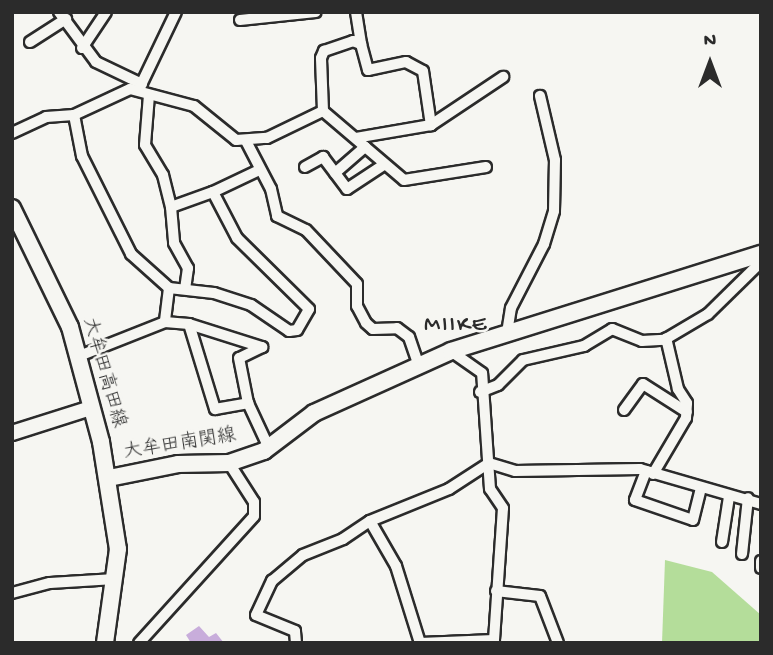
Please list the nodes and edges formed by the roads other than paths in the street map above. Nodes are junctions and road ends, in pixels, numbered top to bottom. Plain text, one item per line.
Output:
1 (106, 12) edge
2 (176, 12) edge
3 (316, 12) edge
4 (356, 12) edge
5 (62, 16) edge
6 (240, 20) dead end
7 (30, 42) dead end
8 (361, 44) junction
9 (82, 48) junction
10 (503, 77) dead end
11 (140, 87) junction
12 (149, 95) junction
13 (540, 96) dead end
14 (323, 111) junction
15 (74, 115) junction
16 (431, 125) junction
17 (12, 133) edge
18 (355, 138) junction
19 (246, 141) junction
20 (365, 147) junction
21 (386, 164) junction
22 (305, 167) dead end
23 (486, 167) dead end
24 (257, 171) junction
25 (335, 173) junction
26 (213, 192) junction
27 (171, 207) junction
28 (12, 208) edge
29 (761, 254) edge
30 (761, 262) edge
31 (169, 288) junction
32 (185, 289) junction
33 (165, 322) junction
34 (188, 324) junction
35 (507, 333) junction
36 (666, 338) junction
37 (451, 351) junction
38 (79, 356) junction
39 (419, 366) junction
40 (480, 392) junction
41 (248, 403) junction
42 (91, 408) junction
43 (625, 410) dead end
44 (687, 412) junction
45 (12, 433) edge
46 (269, 448) junction
47 (229, 463) junction
48 (489, 463) junction
49 (650, 472) junction
50 (109, 478) junction
51 (700, 491) junction
52 (729, 497) junction
53 (748, 498) junction
54 (761, 504) edge
55 (370, 521) junction
56 (722, 542) dead end
57 (742, 554) dead end
58 (761, 561) edge
59 (761, 568) edge
60 (115, 579) junction
61 (496, 592) junction
62 (12, 593) edge
63 (442, 642) edge
64 (105, 643) edge
65 (139, 643) edge
66 (296, 643) edge
67 (419, 643) edge
68 (558, 643) edge

1 - 9 street
2 - 11 street
3 - 6 street
4 - 8 street
5 - 7 street
5 - 9 street
8 - 14 street
8 - 16 street
9 - 11 street
10 - 16 street
11 - 12 street
11 - 15 street
12 - 19 street
12 - 27 street
13 - 35 street
14 - 18 street
14 - 19 street
15 - 17 street
15 - 31 street
16 - 18 street
18 - 20 street
19 - 24 street
20 - 21 street
20 - 25 street
21 - 23 street
21 - 25 street
22 - 25 street
24 - 26 street
24 - 39 street
26 - 27 street
26 - 32 street
27 - 32 street
28 - 38 main road, 大牟田高田線
29 - 35 main road, 大牟田南関線
30 - 36 street
31 - 32 street
31 - 33 street
33 - 34 street
33 - 38 street
34 - 41 street
34 - 41 street
35 - 37 main road, 大牟田南関線
36 - 40 street
36 - 44 street
37 - 39 main road, 大牟田南関線
37 - 40 street
38 - 42 main road, 大牟田高田線
39 - 46 main road, 大牟田南関線
40 - 48 street
41 - 46 street
42 - 45 main road
42 - 50 main road, 大牟田高田線
43 - 44 street
44 - 49 street
46 - 47 main road, 大牟田南関線
47 - 50 main road, 大牟田南関線
47 - 65 street
48 - 49 street
48 - 55 street
48 - 61 street
49 - 51 street
49 - 51 street
50 - 60 main road, 大牟田南関線
51 - 52 street
52 - 53 street
52 - 56 street
53 - 54 street
53 - 57 street
55 - 66 street
55 - 67 street
58 - 59 street
60 - 62 street
60 - 64 main road, 大牟田南関線
61 - 63 street
61 - 68 street
63 - 67 street

